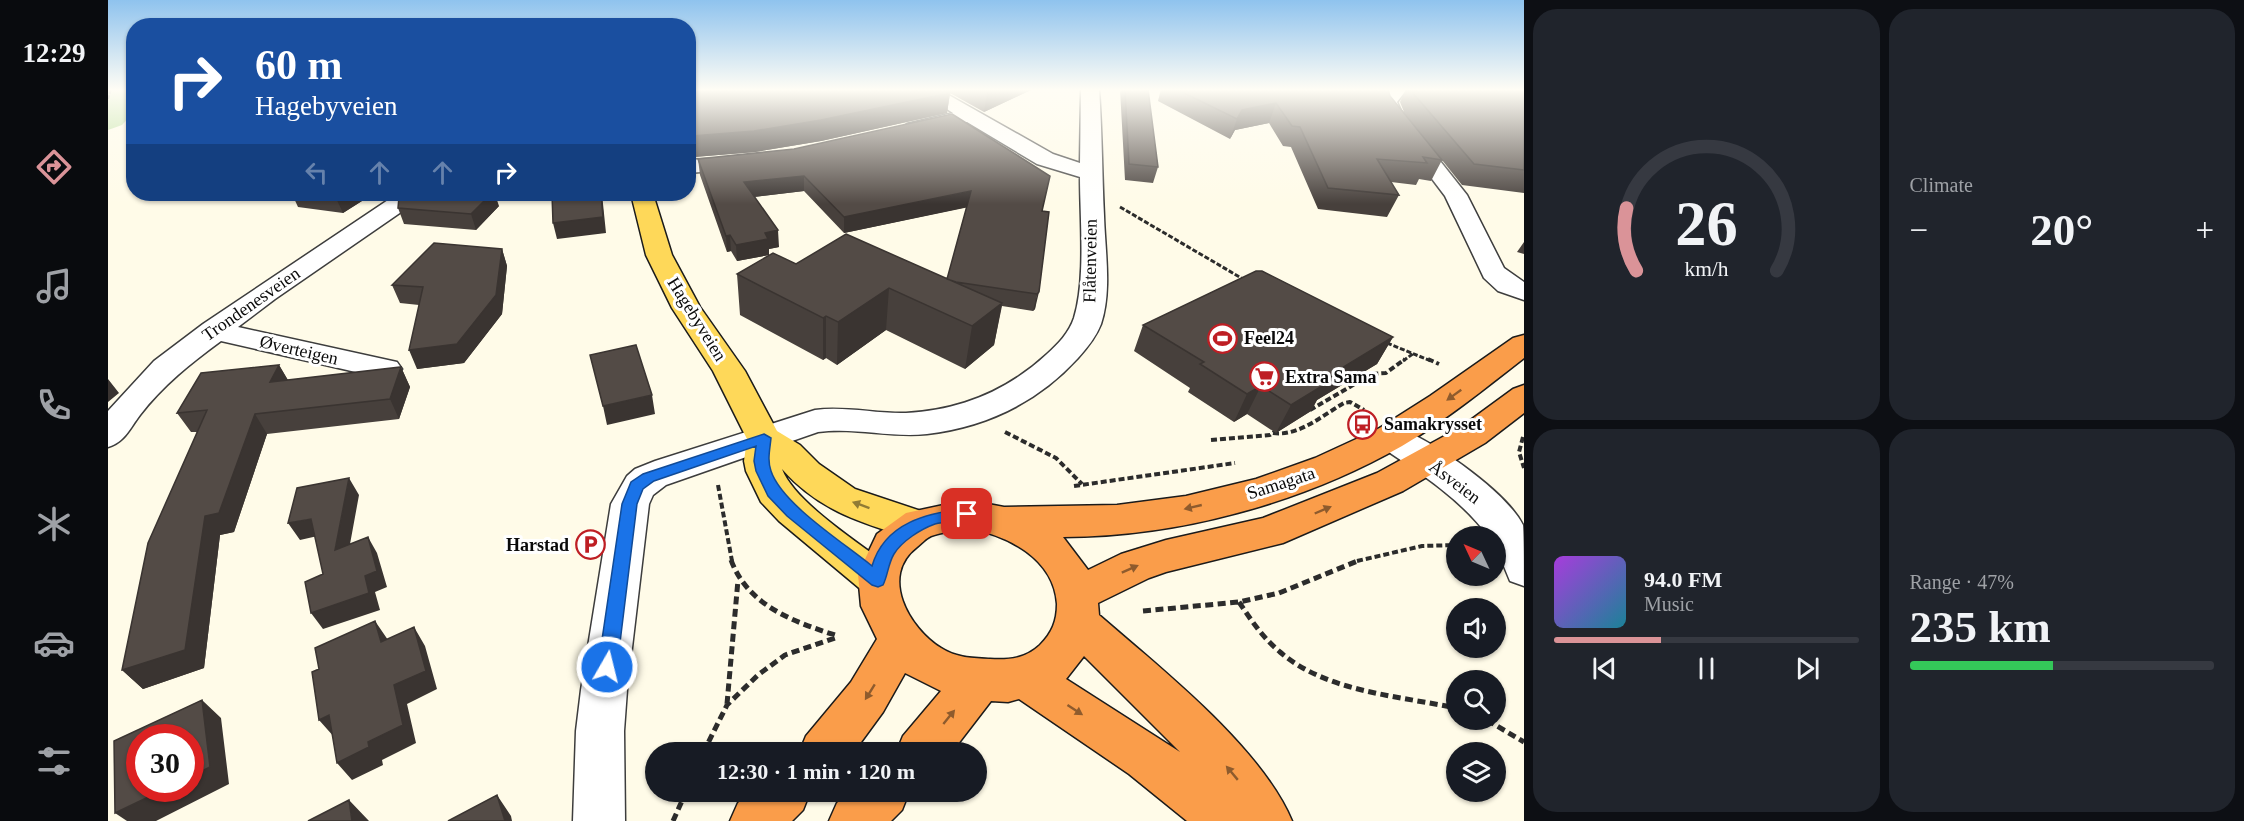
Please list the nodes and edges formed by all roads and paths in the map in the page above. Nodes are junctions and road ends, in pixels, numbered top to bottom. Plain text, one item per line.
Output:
1 (918, 127) edge
2 (988, 127) edge
3 (1090, 127) edge
4 (1403, 127) edge
5 (893, 133) edge
6 (763, 161) edge
7 (696, 165) edge
8 (1090, 181) junction
9 (402, 201) edge
10 (643, 201) edge
11 (1246, 281) edge
12 (1524, 292) edge
13 (213, 330) junction
14 (1381, 341) edge
15 (1524, 344) edge
16 (1414, 352) junction
17 (1439, 364) dead end
18 (386, 369) edge
19 (1524, 396) edge
20 (1310, 410) edge
21 (1365, 411) dead end
22 (974, 413) junction
23 (108, 435) edge
24 (1390, 437) junction
25 (1524, 437) edge
26 (764, 438) junction
27 (1211, 440) dead end
28 (708, 456) junction
29 (1429, 462) junction
30 (1216, 467) dead end
31 (1524, 468) edge
32 (1082, 484) junction
33 (1070, 486) dead end
34 (1003, 521) junction
35 (916, 525) junction
36 (1446, 545) edge
37 (1524, 569) edge
38 (738, 579) junction
39 (878, 580) junction
40 (1239, 602) junction
41 (1078, 608) junction
42 (1143, 611) dead end
43 (900, 641) junction
44 (1026, 678) junction
45 (978, 682) junction
46 (727, 705) junction
47 (1446, 706) edge
48 (1504, 730) edge
49 (708, 742) edge
50 (832, 742) edge
51 (929, 742) edge
52 (1524, 742) edge
53 (682, 802) edge
54 (775, 802) edge
55 (874, 802) edge
56 (599, 821) edge
57 (673, 821) edge
58 (756, 821) edge
59 (855, 821) edge
60 (1229, 821) edge
61 (1266, 821) edge

1 - 5 street
2 - 8 street
3 - 8 street, Flåtenveien
4 - 12 street
6 - 7 street
8 - 11 path
8 - 22 street, Flåtenveien
9 - 13 street, Trondenesveien
10 - 26 main road, Hagebyveien
13 - 18 street, Øverteigen
13 - 23 street, Trondenesveien
14 - 16 path
15 -> 24 highway, Samagata
16 - 17 path
16 - 20 path
19 - 29 highway
21 - 27 path
22 - 26 street, Flåtenveien
22 - 32 path
24 - 29 street, Åsveien
24 -> 34 highway, Samagata
25 - 31 path
26 - 28 street, Flåtenveien
35 -> 26 main road, Hagebyveien
26 - 39 main road, Hagebyveien
28 - 38 path
28 - 56 street, Flåtenveien
29 - 37 street, Åsveien
41 -> 29 highway
30 - 32 path
32 - 33 path
34 - 35 highway
34 - 41 highway
35 - 39 highway
36 - 40 path
38 - 46 path
38 - 46 path
39 - 43 highway
40 - 42 path
40 - 47 path
41 - 44 highway
61 -> 41 highway
43 - 45 highway
43 -> 50 highway
44 - 45 highway
44 -> 60 highway
51 -> 45 highway
46 - 49 path
48 - 52 path
53 - 57 path
54 - 58 highway
55 - 59 highway

